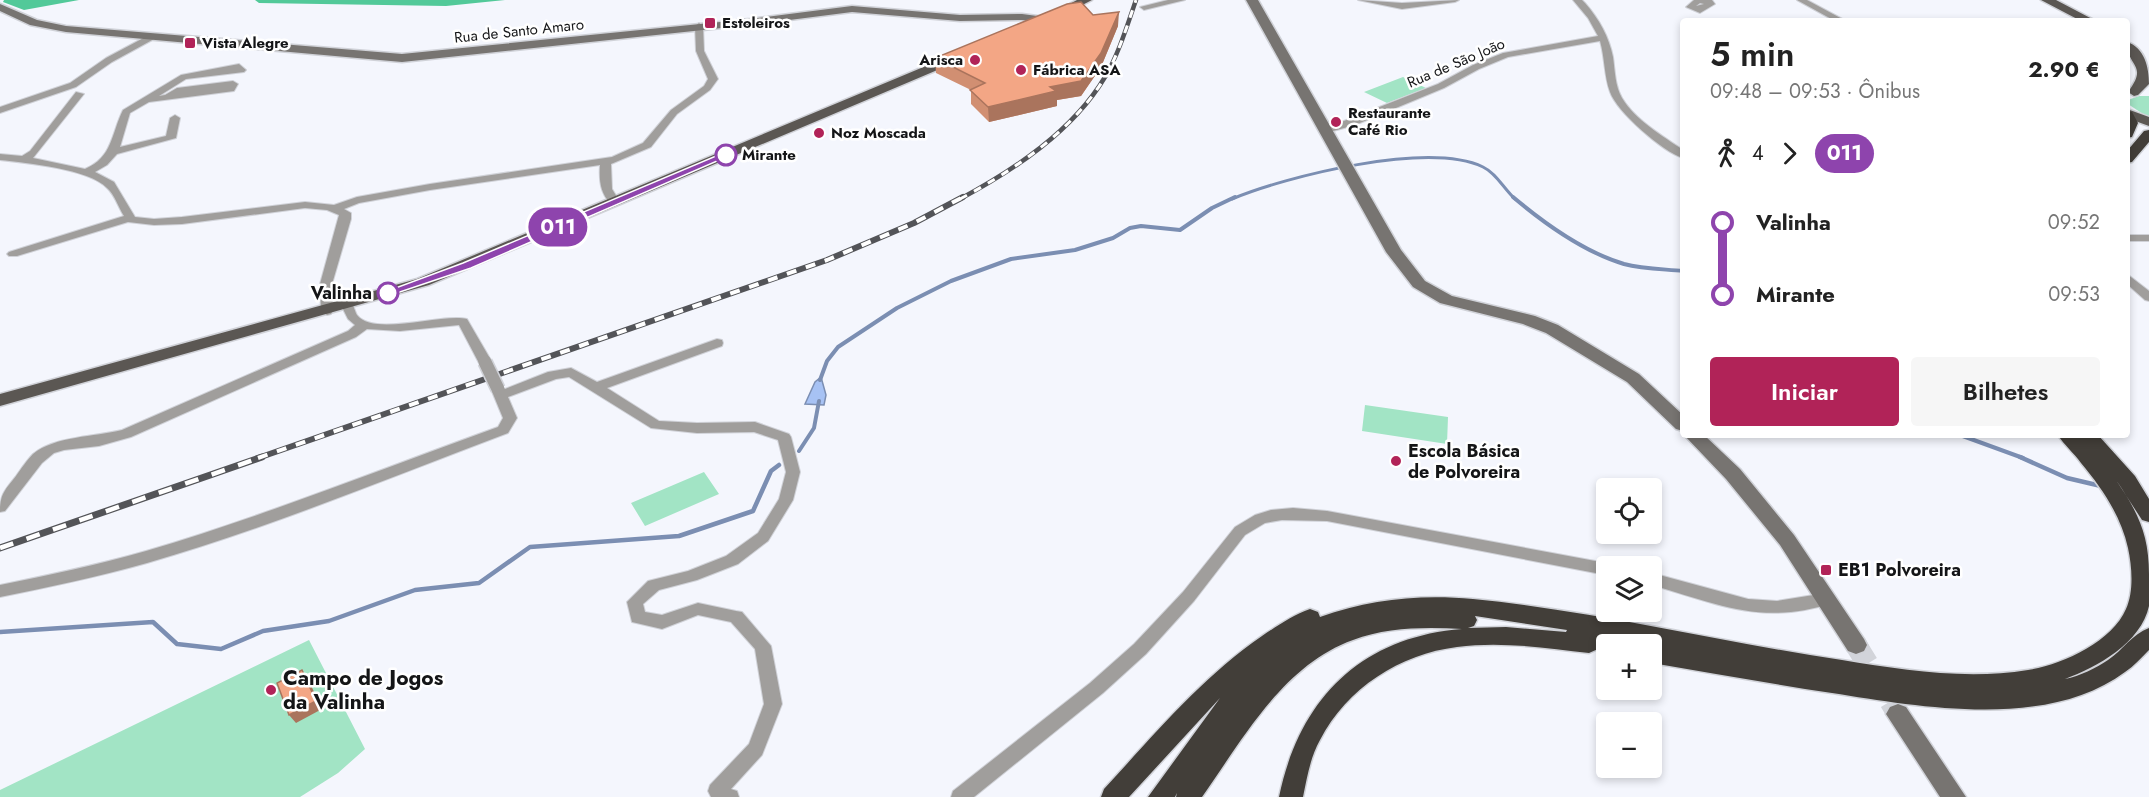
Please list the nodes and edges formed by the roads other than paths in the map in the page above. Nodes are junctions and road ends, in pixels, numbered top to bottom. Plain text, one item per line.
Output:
1 (1086, 0) edge
2 (1181, 0) edge
3 (1252, 0) edge
4 (1362, 0) edge
5 (1455, 0) edge
6 (1577, 0) edge
7 (1801, 0) edge
8 (2047, 0) edge
9 (2060, 0) edge
10 (0, 7) edge
11 (1144, 7) dead end
12 (1836, 18) edge
13 (2084, 18) edge
14 (2097, 18) edge
15 (1045, 20) junction
16 (699, 26) junction
17 (1012, 34) edge
18 (151, 37) junction
19 (1602, 38) junction
20 (2130, 38) edge
21 (2130, 49) edge
22 (968, 52) edge
23 (2149, 53) edge
24 (184, 77) dead end
25 (2130, 92) edge
26 (2149, 93) edge
27 (79, 94) dead end
28 (169, 98) junction
29 (149, 101) junction
30 (0, 110) edge
31 (2130, 115) edge
32 (175, 118) dead end
33 (2149, 122) edge
34 (1326, 130) junction
35 (2149, 134) edge
36 (112, 152) junction
37 (1680, 153) edge
38 (2130, 156) edge
39 (0, 157) edge
40 (25, 159) junction
41 (606, 161) junction
42 (84, 173) junction
43 (615, 202) junction
44 (338, 207) junction
45 (130, 218) junction
46 (2130, 238) edge
47 (2149, 238) edge
48 (13, 254) dead end
49 (2130, 281) edge
50 (2149, 297) edge
51 (347, 305) junction
52 (327, 311) junction
53 (364, 325) junction
54 (717, 343) dead end
55 (597, 387) junction
56 (500, 392) junction
57 (0, 400) edge
58 (1680, 422) edge
59 (1696, 438) edge
60 (2070, 438) edge
61 (2090, 438) edge
62 (0, 507) edge
63 (2149, 515) edge
64 (1596, 567) edge
65 (1662, 582) edge
66 (0, 591) edge
67 (1826, 599) junction
68 (1532, 615) junction
69 (2149, 637) edge
70 (1596, 639) edge
71 (1856, 645) tunnel mouth
72 (1596, 646) edge
73 (1662, 655) edge
74 (1898, 714) tunnel mouth
75 (730, 797) edge
76 (960, 797) edge
77 (1113, 797) edge
78 (1160, 797) edge
79 (1188, 797) edge
80 (1291, 797) edge
81 (1954, 797) edge

1 - 15 main road
2 - 11 street
3 - 34 street
4 - 5 street
6 - 19 street
7 - 12 street
8 - 13 main road
9 - 14 main road
10 - 18 street, Rua de Santo Amaro
15 - 16 street, Rua de Santo Amaro
15 - 17 main road
16 - 18 street, Rua de Santo Amaro
16 - 41 street
18 - 30 street
19 - 34 street, Rua de São João
19 - 37 street
20 - 23 main road
21 - 25 main road
22 - 43 main road
24 - 29 street
25 - 26 main road
27 - 40 street
28 - 28 street
28 - 29 street
29 - 36 street
31 - 33 main road
32 - 36 street
34 - 58 street
35 - 38 highway
36 - 42 street
39 - 40 street
40 - 42 street
41 - 43 street
41 - 44 street
42 - 45 street
43 - 51 main road
44 - 45 street
44 - 52 street
45 - 48 street
46 - 47 street
49 - 50 street
51 - 52 main road
51 - 53 street
52 - 57 main road
53 - 56 street, bridge
53 - 62 street
54 - 55 street
55 - 56 street
55 - 75 street
56 - 66 street
59 - 67 street
60 - 68 highway
61 - 63 highway
64 - 76 street
65 - 67 street
67 - 71 street
68 - 77 highway
68 - 78 highway
69 - 73 highway
70 - 79 highway
72 - 80 highway
74 - 81 street

